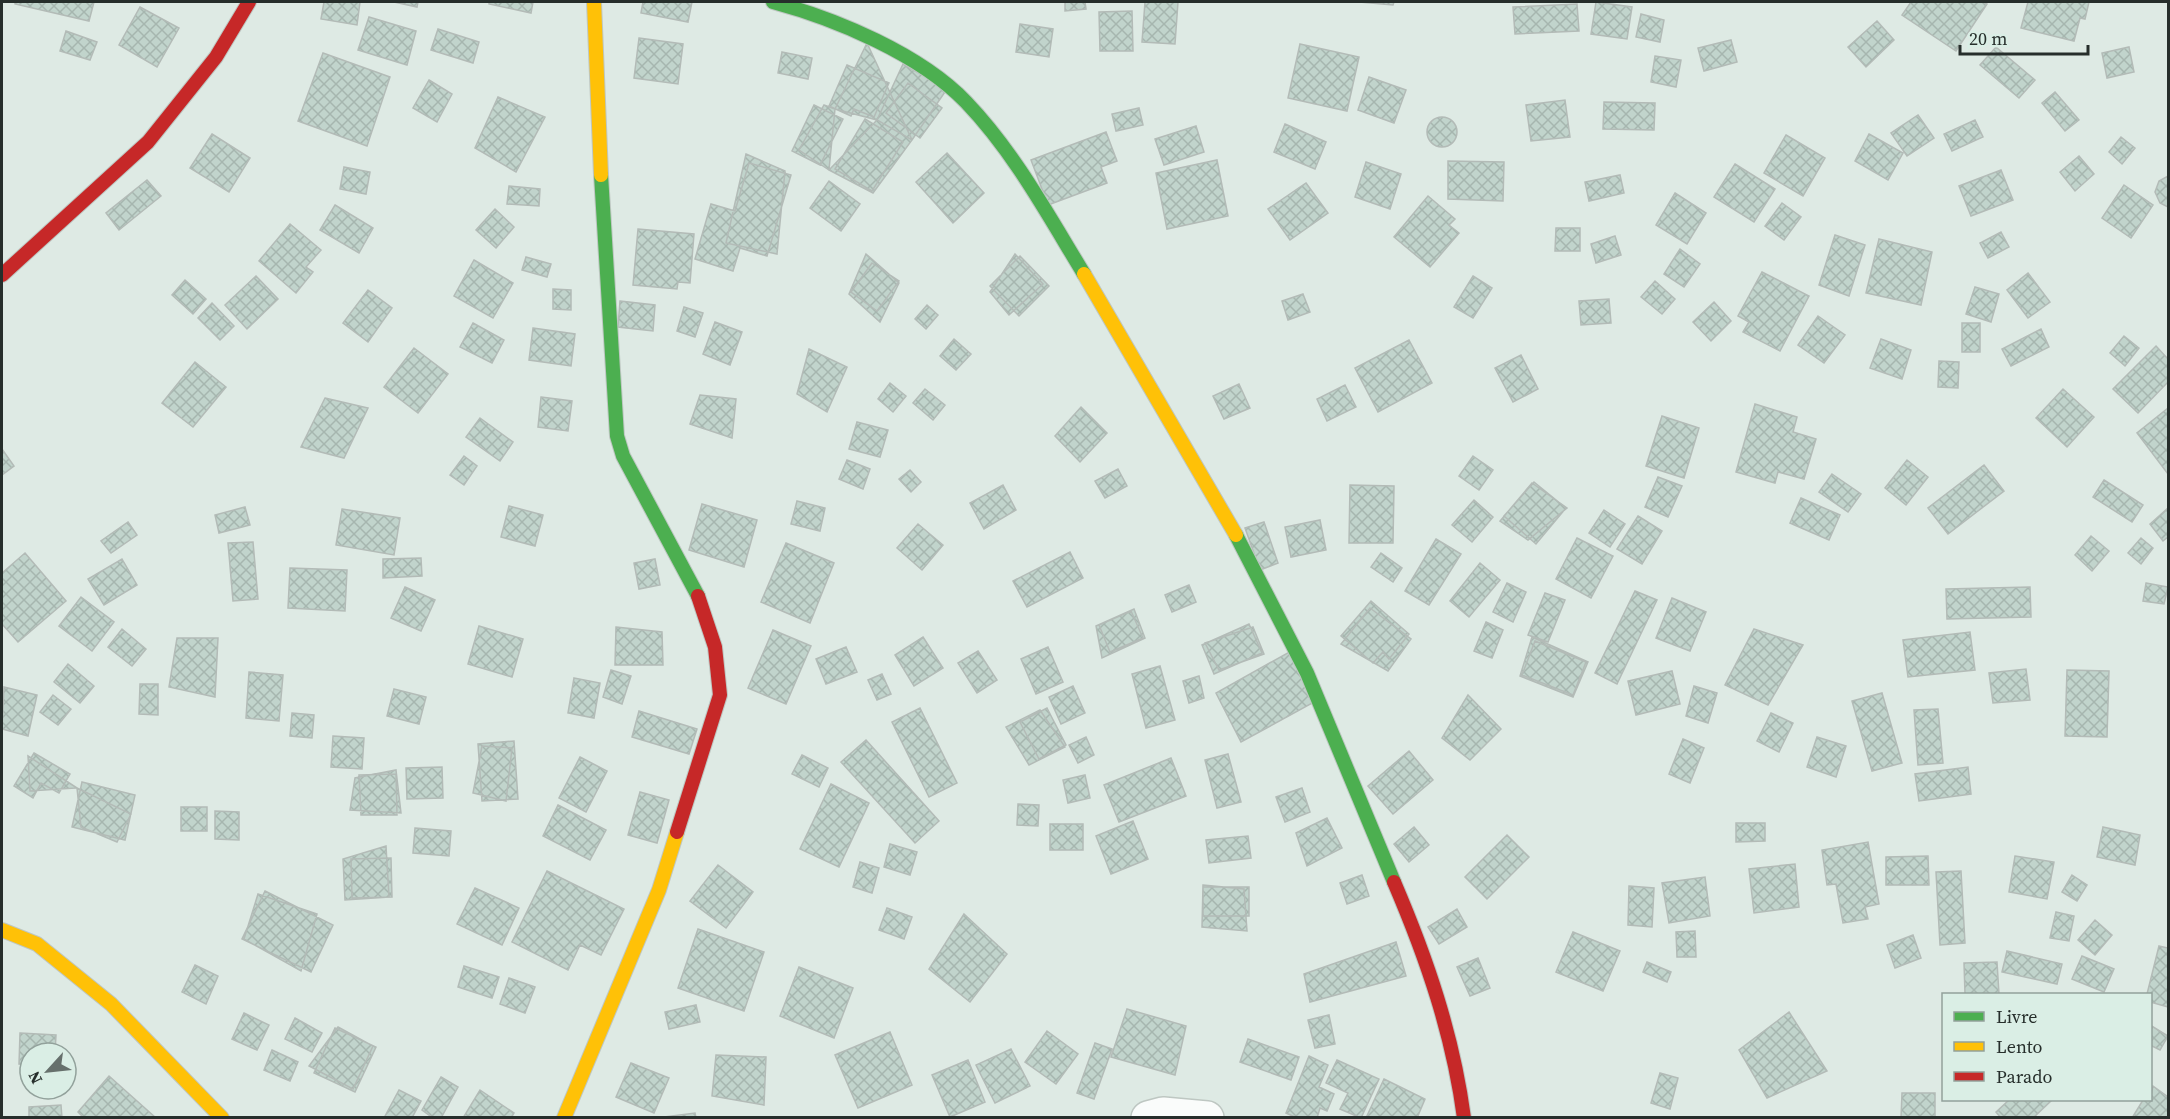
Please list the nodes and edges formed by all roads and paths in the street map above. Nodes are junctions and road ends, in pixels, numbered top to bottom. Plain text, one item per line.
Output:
1 (249, 2) edge
2 (594, 2) edge
3 (773, 2) edge
4 (2, 275) edge
5 (2, 930) edge
6 (222, 1118) edge
7 (564, 1118) edge
8 (1148, 1118) edge
9 (1207, 1118) edge
10 (1464, 1118) edge

1 - 4 street
2 - 7 street
3 - 10 street
5 - 6 street
8 - 9 street

